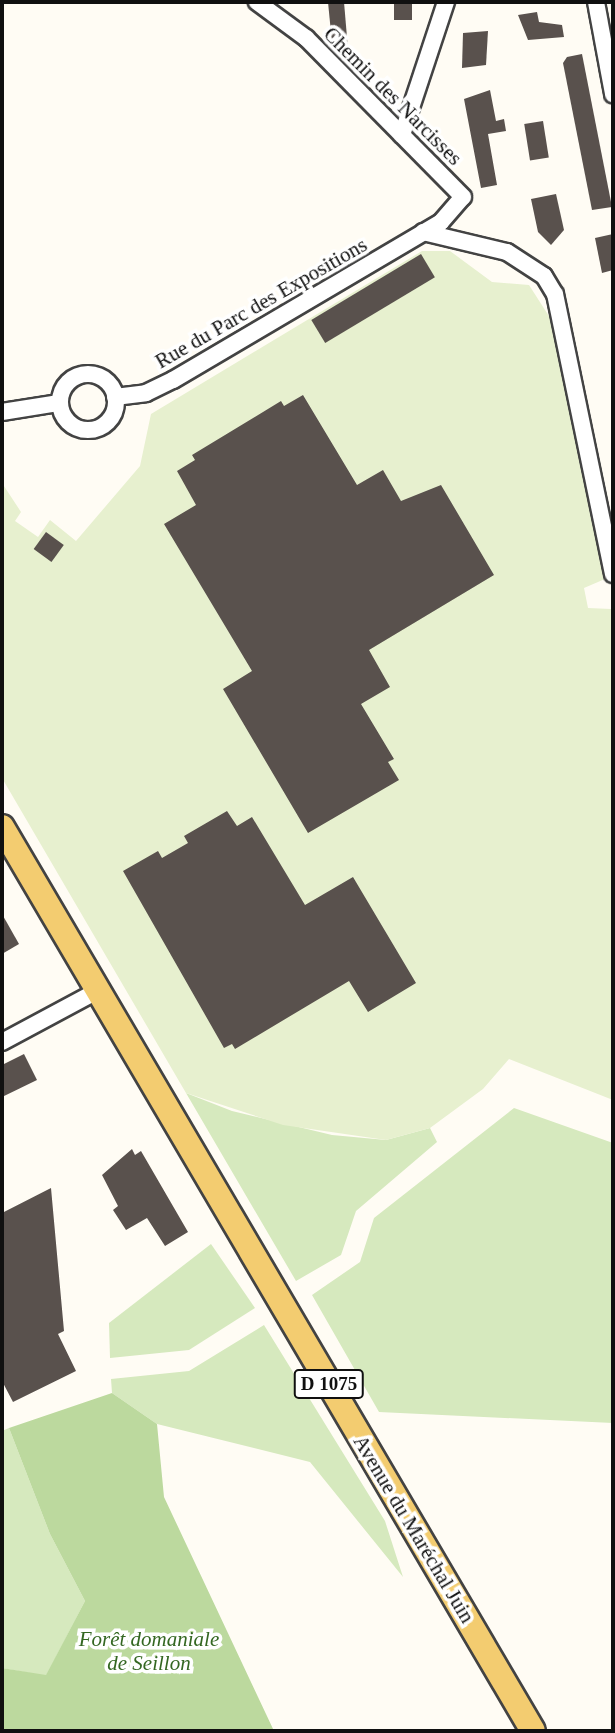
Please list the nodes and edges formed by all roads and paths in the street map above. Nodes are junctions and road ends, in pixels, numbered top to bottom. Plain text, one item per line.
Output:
1 (257, 2) edge
2 (446, 2) edge
3 (596, 2) edge
4 (613, 94) edge
5 (402, 135) junction
6 (463, 197) joint
7 (423, 232) junction
8 (115, 397) junction
9 (59, 403) junction
10 (2, 412) edge
11 (613, 574) edge
12 (2, 827) edge
13 (99, 990) junction
14 (2, 1042) edge
15 (534, 1731) edge

1 - 5 street, Chemin des Narcisses
2 - 5 street
3 - 4 street
5 - 6 street, Chemin des Narcisses
6 - 7 street, Rue du Parc des Expositions
7 - 8 street, Rue du Parc des Expositions
7 - 11 street
8 - 9 street
8 - 9 street
9 - 10 street
12 - 13 main road, D 1075
13 - 14 street
13 - 15 main road, Avenue du Maréchal Juin / D 1075

